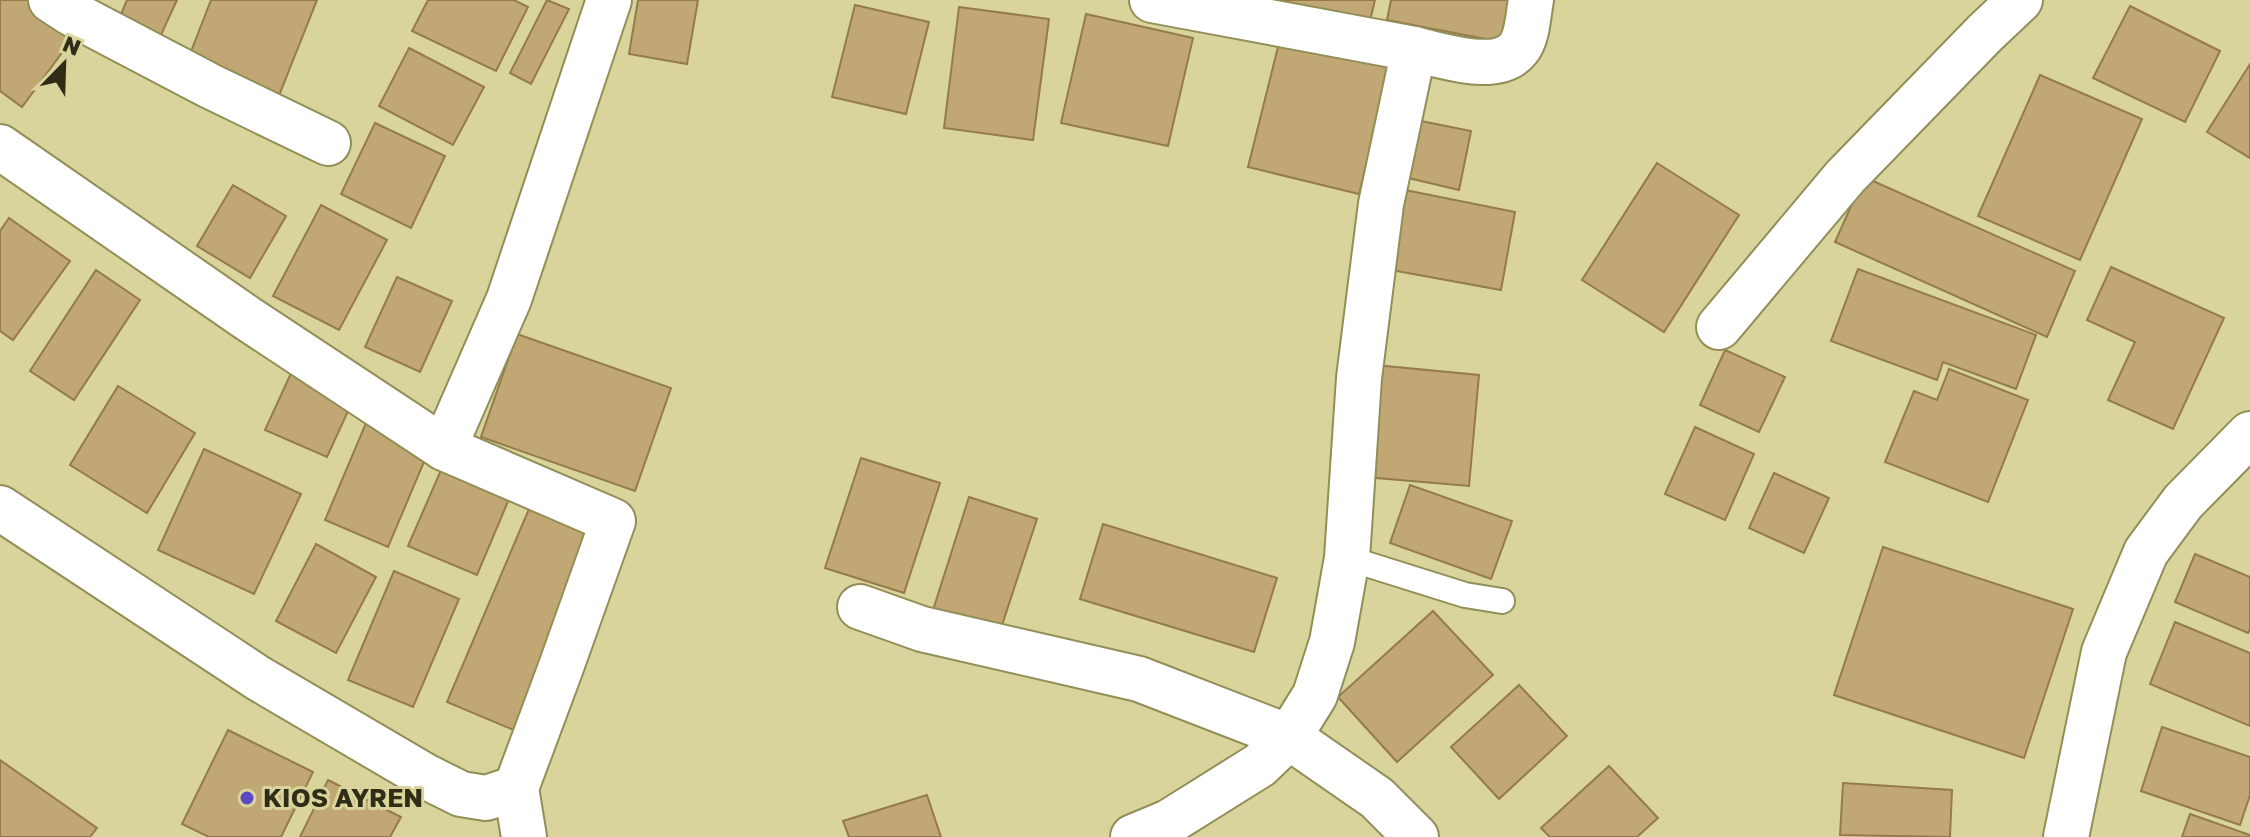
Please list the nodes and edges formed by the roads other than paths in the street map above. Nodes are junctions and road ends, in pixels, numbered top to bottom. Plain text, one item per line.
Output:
1 (51, 0) edge
2 (609, 0) edge
3 (1152, 0) edge
4 (1531, 0) edge
5 (2020, 0) edge
6 (1414, 49) junction
7 (328, 143) dead end
8 (0, 147) edge
9 (1719, 327) dead end
10 (2250, 434) edge
11 (444, 448) junction
12 (0, 508) edge
13 (1347, 558) junction
14 (1502, 601) dead end
15 (860, 607) dead end
16 (1289, 737) junction
17 (516, 788) junction
18 (524, 837) edge
19 (1133, 837) edge
20 (1416, 837) edge
21 (2066, 837) edge

1 - 7 street
2 - 11 street
3 - 6 street
4 - 6 street
5 - 9 street
6 - 13 street
8 - 11 street
10 - 21 street
11 - 17 street
12 - 17 street
13 - 14 lane
13 - 16 street
15 - 16 street
16 - 19 street
16 - 20 street
17 - 18 street

